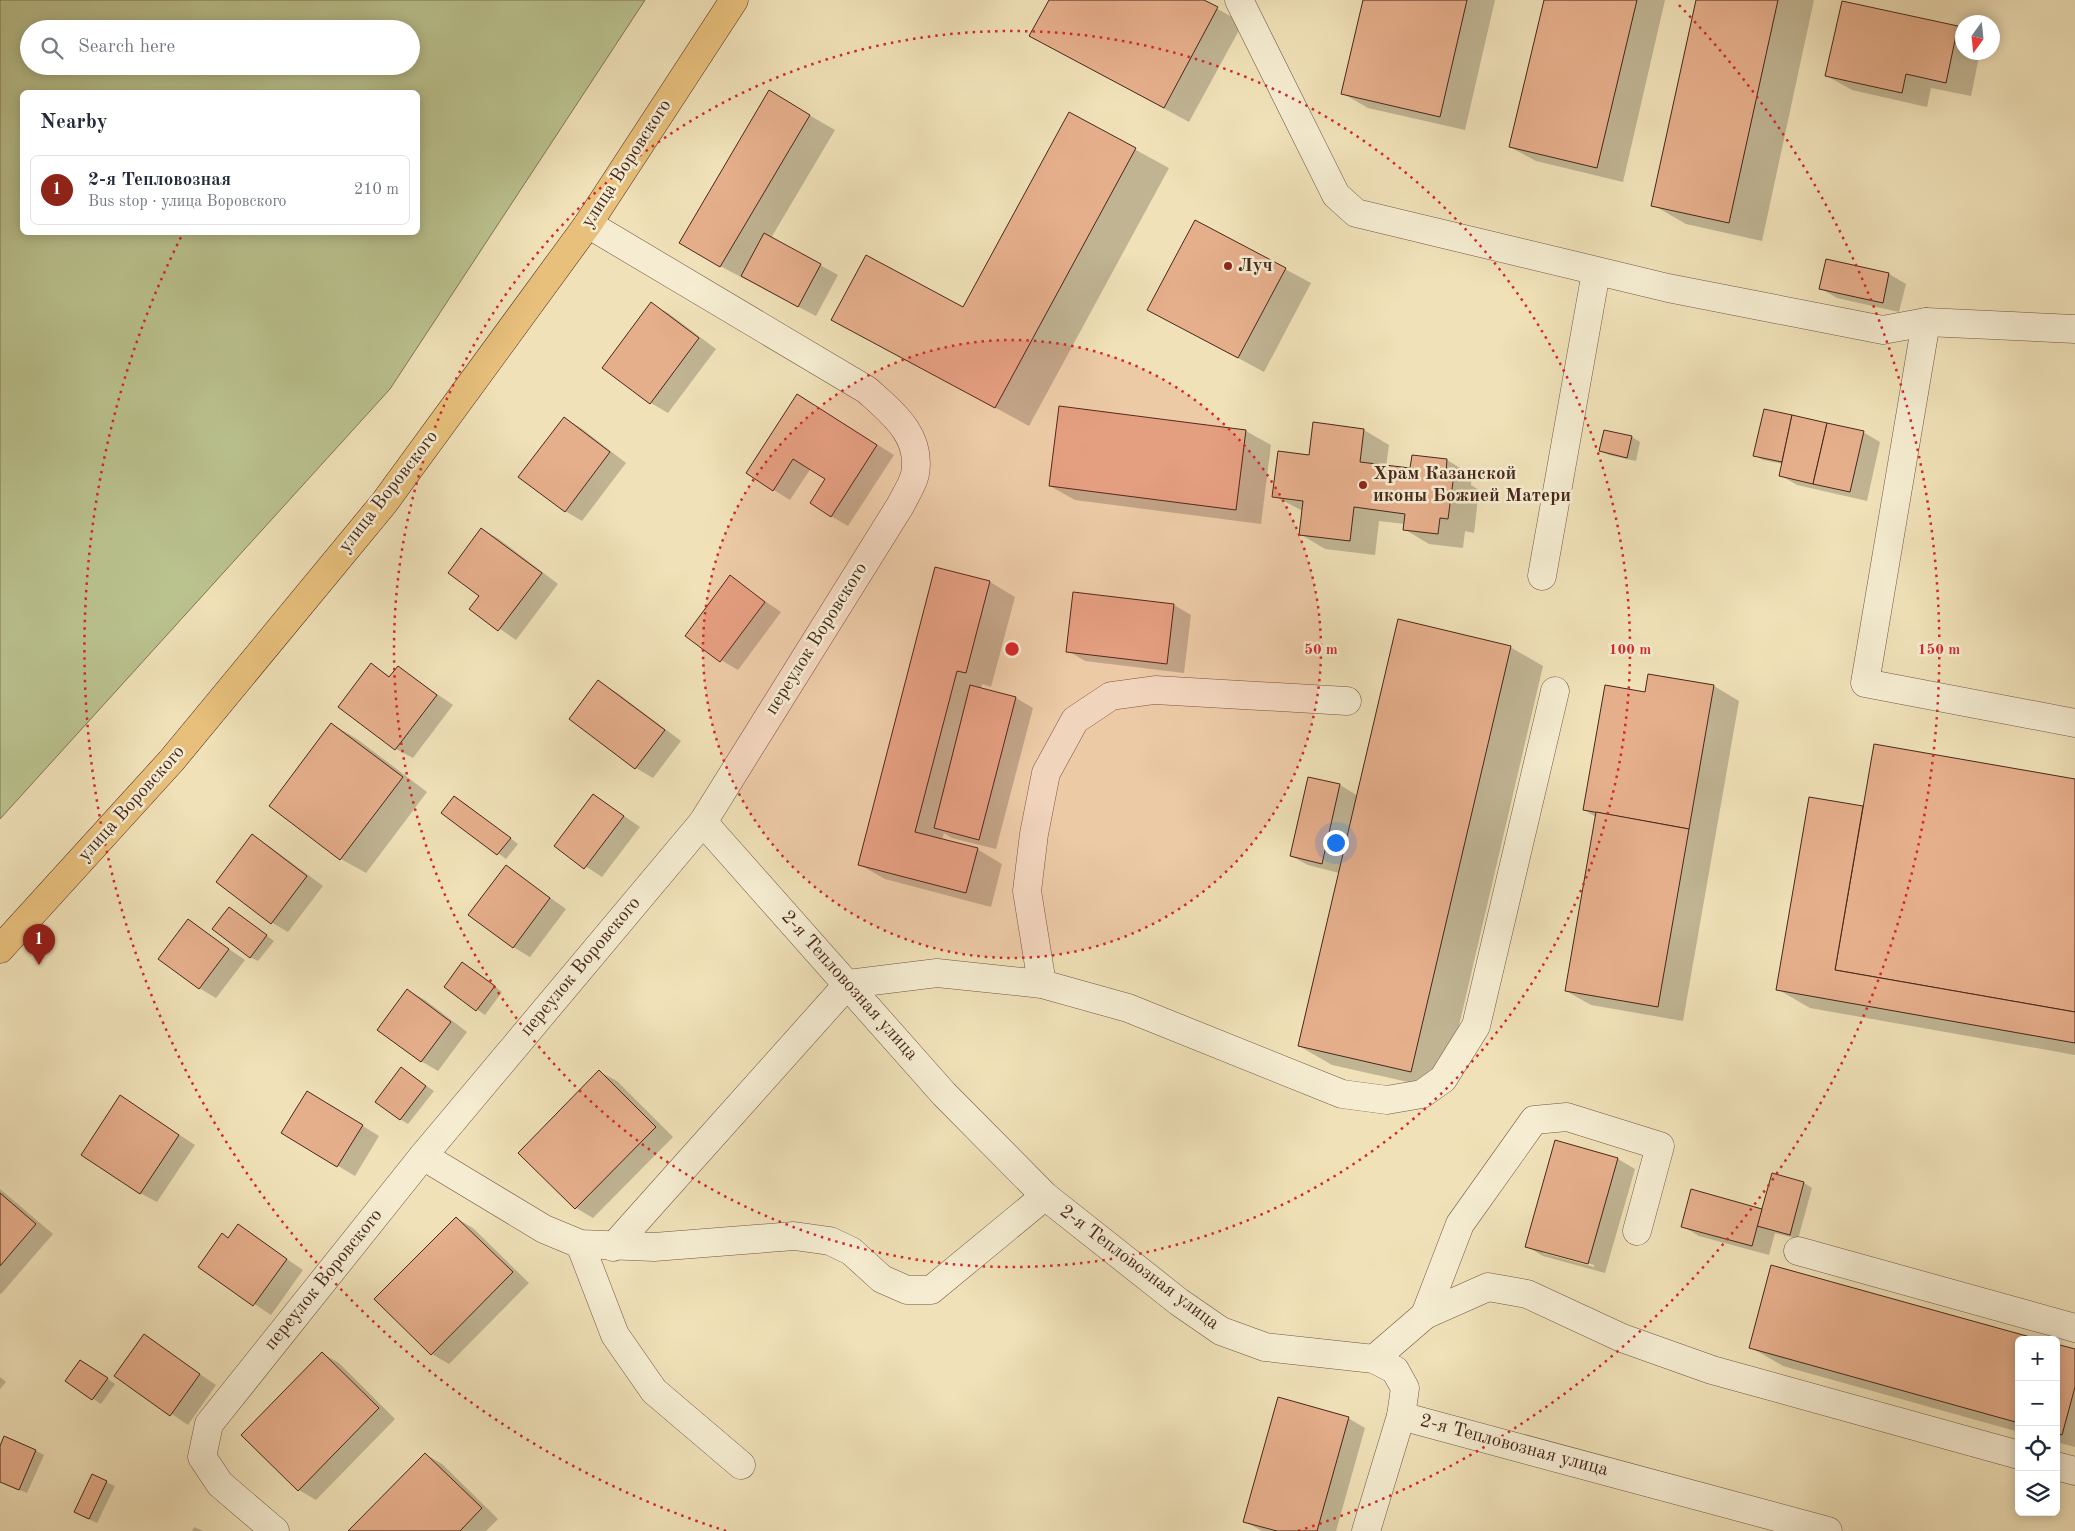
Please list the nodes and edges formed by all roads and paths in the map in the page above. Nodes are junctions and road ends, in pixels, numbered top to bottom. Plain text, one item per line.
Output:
1 (734, 0) edge
2 (1240, 0) edge
3 (588, 224) junction
4 (1596, 272) junction
5 (1926, 322) junction
6 (2075, 329) edge
7 (1542, 576) dead end
8 (1555, 691) dead end
9 (1346, 700) dead end
10 (2075, 723) edge
11 (703, 822) junction
12 (0, 949) edge
13 (848, 984) junction
14 (1042, 984) junction
15 (423, 1156) junction
16 (1045, 1196) junction
17 (1637, 1231) dead end
18 (580, 1244) junction
19 (613, 1247) junction
20 (1798, 1251) dead end
21 (1425, 1315) junction
22 (2075, 1328) edge
23 (1374, 1359) junction
24 (1401, 1416) junction
25 (2015, 1454) edge
26 (741, 1465) dead end
27 (2060, 1467) edge
28 (2075, 1471) edge
29 (276, 1531) edge
30 (1366, 1531) edge
31 (1828, 1531) edge

1 - 3 main road, улица Воровского
2 - 4 street
3 - 11 street, переулок Воровского
3 - 12 main road, улица Воровского
4 - 5 street
4 - 7 street
5 - 6 street
5 - 10 street
8 - 14 street
9 - 14 street
11 - 13 street, 2-я Тепловозная улица
11 - 15 street, переулок Воровского
13 - 14 street
13 - 16 street, 2-я Тепловозная улица
13 - 19 street
15 - 18 street
15 - 29 street, переулок Воровского
16 - 19 street
16 - 23 street, 2-я Тепловозная улица
17 - 21 street
18 - 19 street
18 - 26 street
20 - 22 street
21 - 23 street
21 - 25 street
23 - 24 street, 2-я Тепловозная улица
24 - 30 street
24 - 31 street, 2-я Тепловозная улица
27 - 28 street

